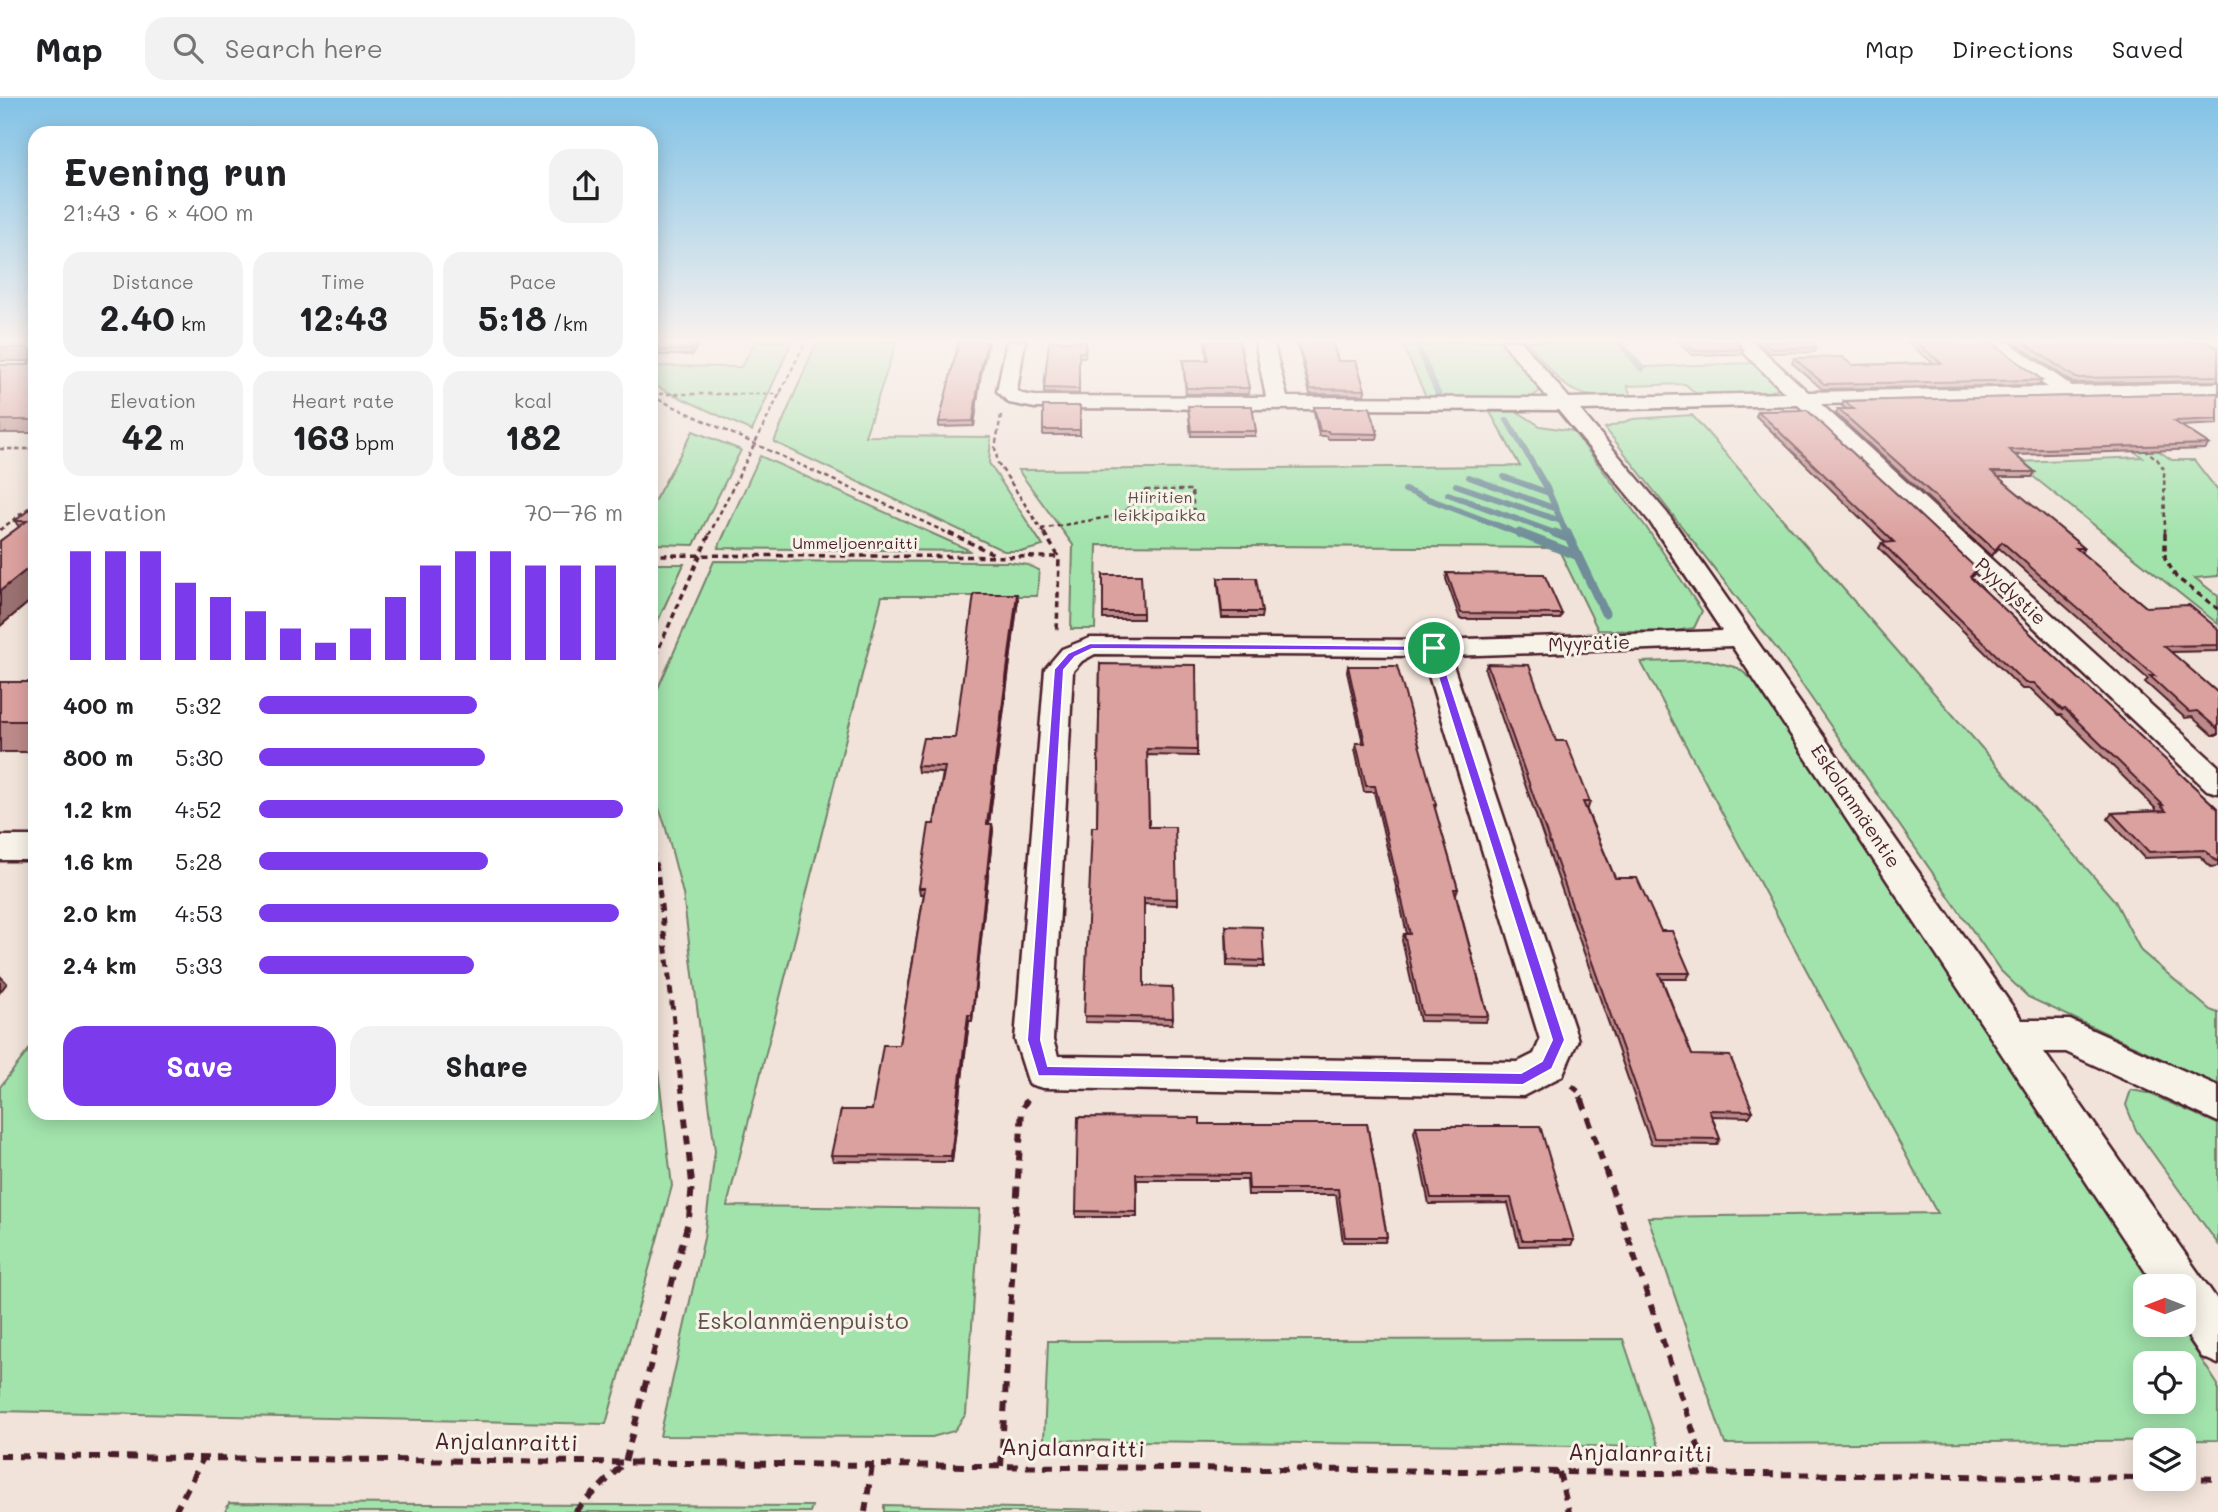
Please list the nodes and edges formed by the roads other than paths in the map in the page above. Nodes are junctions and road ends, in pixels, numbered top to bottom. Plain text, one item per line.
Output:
1 (1568, 407) edge
2 (1813, 407) edge
3 (1743, 638) junction
4 (1434, 648) junction
5 (2218, 783) edge
6 (0, 848) edge
7 (28, 848) edge
8 (2009, 1036) junction
9 (2218, 1105) edge
10 (2172, 1274) edge
11 (2196, 1309) edge
12 (2218, 1341) edge

1 - 3 street, Eskolanmäentie
2 - 5 street, Pyydystie
3 - 4 street, Myyrätie
3 - 8 street, Eskolanmäentie
4 - 4 street, Myyrätie
6 - 7 street
8 - 9 street
8 - 10 street, Eskolanmäentie
11 - 12 street

